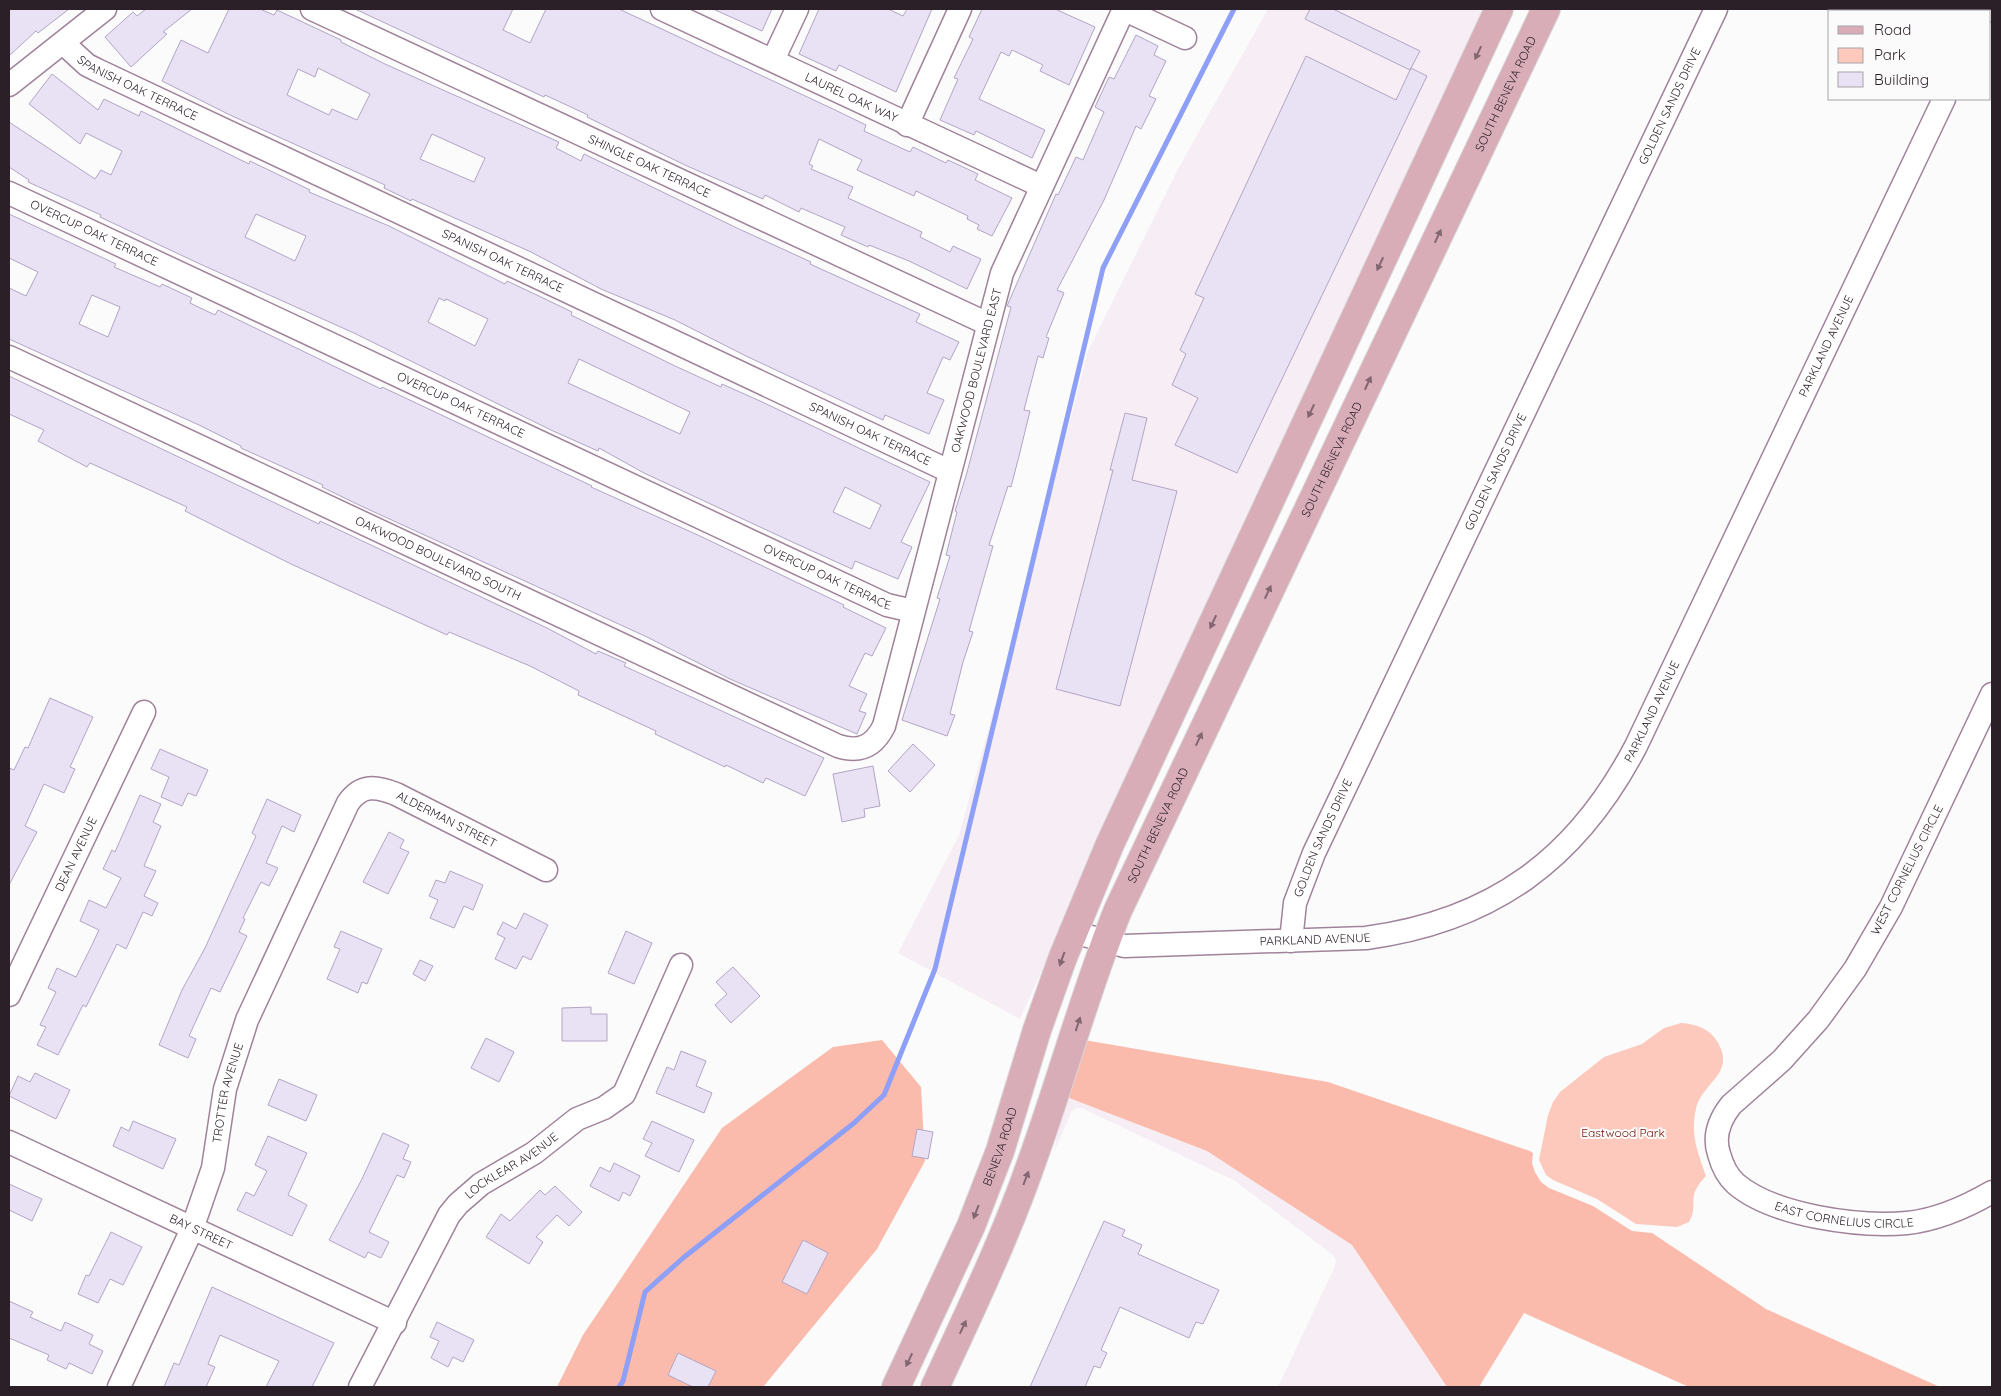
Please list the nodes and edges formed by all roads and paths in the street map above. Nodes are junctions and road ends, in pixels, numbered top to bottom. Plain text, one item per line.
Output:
1 (105, 9) edge
2 (312, 9) edge
3 (662, 9) edge
4 (797, 9) edge
5 (960, 9) edge
6 (1123, 9) edge
7 (1498, 9) edge
8 (1546, 9) edge
9 (1716, 9) edge
10 (1186, 38) dead end
11 (63, 43) junction
12 (773, 60) junction
13 (9, 86) edge
14 (1944, 100) edge
15 (907, 125) junction
16 (1041, 186) junction
17 (9, 193) edge
18 (988, 324) junction
19 (9, 357) edge
20 (949, 471) junction
21 (913, 611) junction
22 (1992, 694) edge
23 (144, 712) dead end
24 (868, 746) joint
25 (348, 803) joint
26 (546, 870) dead end
27 (1073, 932) junction
28 (1106, 941) junction
29 (1291, 941) junction
30 (681, 965) dead end
31 (9, 995) edge
32 (9, 1142) edge
33 (1718, 1150) joint
34 (1992, 1192) edge
35 (192, 1229) junction
36 (395, 1323) junction
37 (119, 1387) edge
38 (360, 1387) edge
39 (896, 1387) edge
40 (935, 1387) edge

1 - 11 street
2 - 18 street, SHINGLE OAK TERRACE
3 - 12 street, LAUREL OAK WAY
4 - 12 street
5 - 15 street
6 - 10 street
6 - 16 street, OAKWOOD BOULEVARD EAST
7 -> 27 main road, BENEVA ROAD
28 -> 8 main road, SOUTH BENEVA ROAD
9 - 29 street, GOLDEN SANDS DRIVE
11 - 13 street
11 - 20 street, SPANISH OAK TERRACE
12 - 15 street, LAUREL OAK WAY
14 - 29 street, PARKLAND AVENUE
15 - 16 street, LAUREL OAK WAY
16 - 18 street, OAKWOOD BOULEVARD EAST
17 - 21 street, OVERCUP OAK TERRACE
18 - 20 street, OAKWOOD BOULEVARD EAST
19 - 24 street, OAKWOOD BOULEVARD SOUTH
20 - 21 street, OAKWOOD BOULEVARD EAST
21 - 24 street, OAKWOOD BOULEVARD EAST
22 - 33 street, WEST CORNELIUS CIRCLE
23 - 31 street, DEAN AVENUE
25 - 26 street, ALDERMAN STREET
25 - 35 street, TROTTER AVENUE
27 - 28 street, PARKLAND AVENUE
27 -> 39 main road, BENEVA ROAD
28 - 29 street, PARKLAND AVENUE
40 -> 28 main road
30 - 36 street, LOCKLEAR AVENUE
32 - 35 street, BAY STREET
33 - 34 street, EAST CORNELIUS CIRCLE
35 - 36 street, BAY STREET
35 - 37 street, TROTTER AVENUE
36 - 38 street, LOCKLEAR AVENUE

